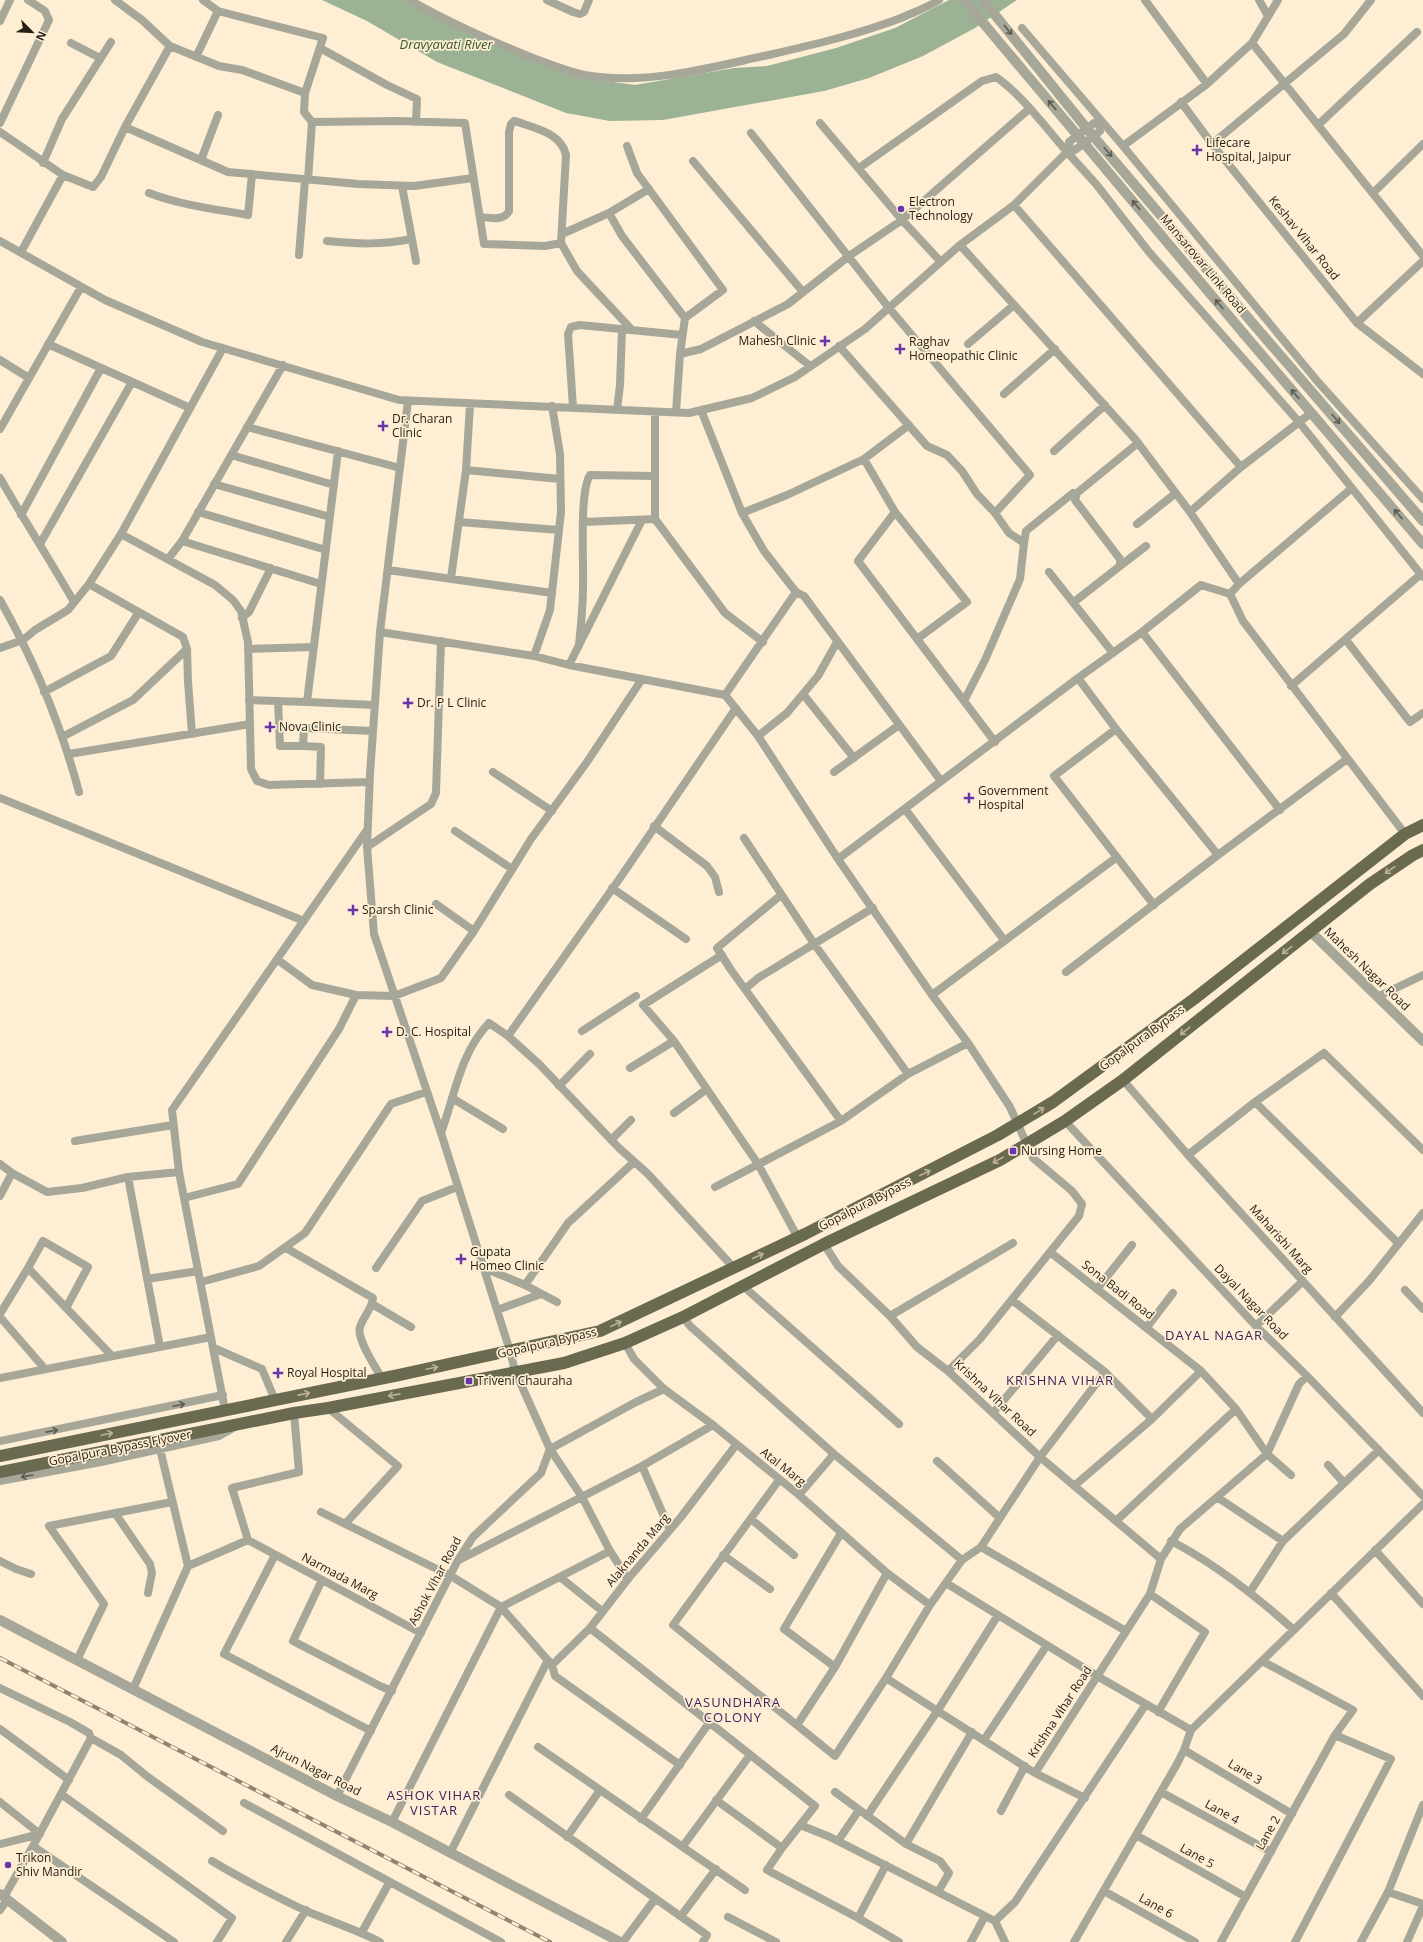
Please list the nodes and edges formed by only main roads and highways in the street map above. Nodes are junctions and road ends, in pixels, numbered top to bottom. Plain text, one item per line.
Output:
1 (1423, 825) edge
2 (1423, 850) edge
3 (225, 1410) joint
4 (241, 1424) joint
5 (0, 1456) edge
6 (0, 1472) edge

3 -> 1 main road, Gopalpura Bypass
2 -> 4 main road, Gopalpura Bypass
5 -> 3 main road, Gopalpura Bypass Flyover
4 - 6 main road, Gopalpura Bypass Flyover

